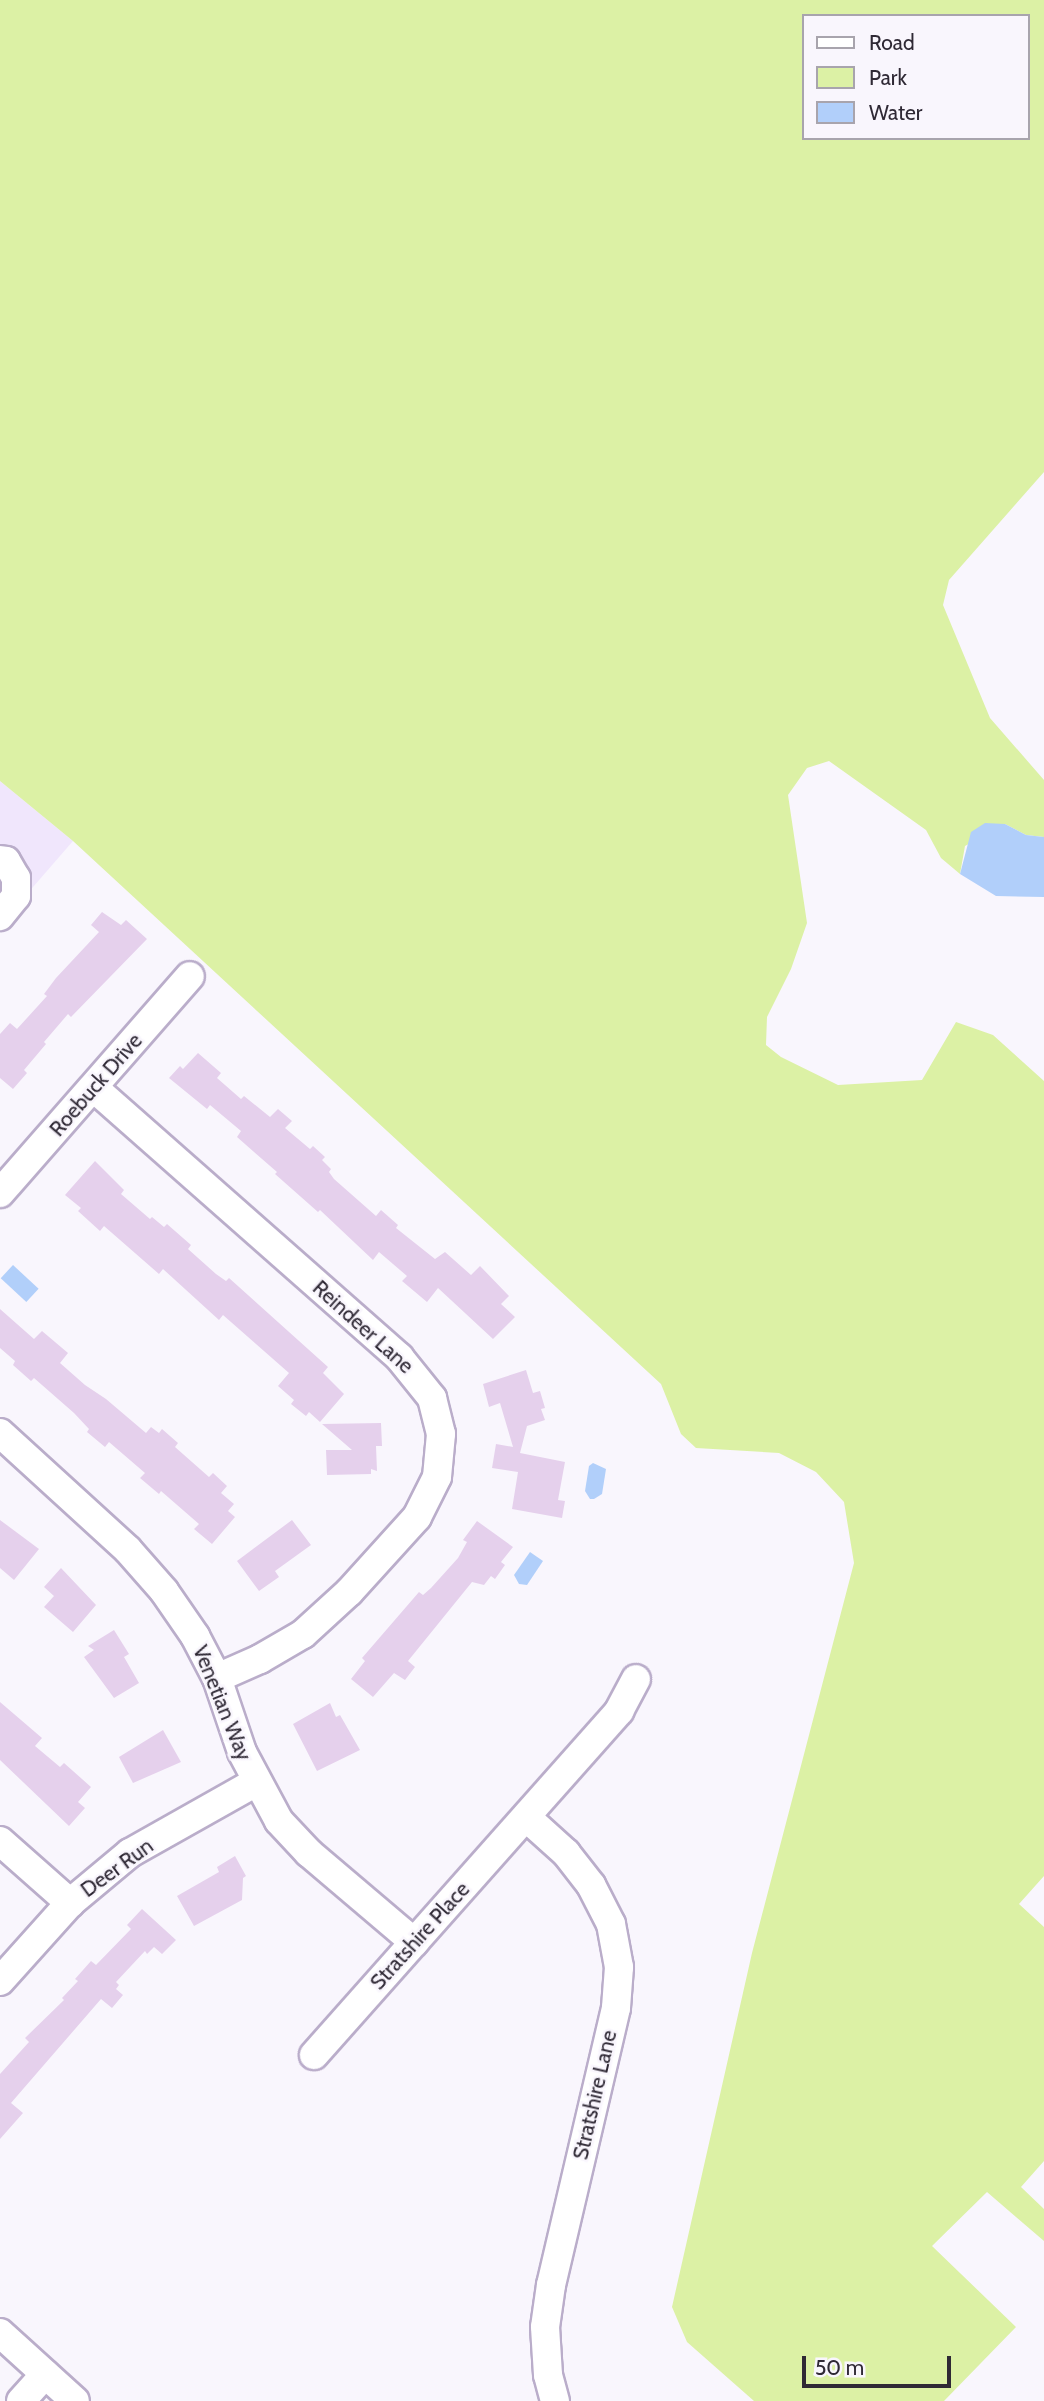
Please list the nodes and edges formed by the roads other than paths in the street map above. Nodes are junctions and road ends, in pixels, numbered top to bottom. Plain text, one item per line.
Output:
1 (0, 860) edge
2 (0, 916) edge
3 (190, 976) dead end
4 (94, 1088) junction
5 (0, 1193) edge
6 (0, 1433) edge
7 (217, 1678) junction
8 (636, 1679) dead end
9 (256, 1782) junction
10 (526, 1817) junction
11 (0, 1841) edge
12 (70, 1903) junction
13 (414, 1942) junction
14 (0, 1981) edge
15 (314, 2055) dead end
16 (0, 2333) edge
17 (46, 2374) junction
18 (21, 2401) edge
19 (75, 2401) edge
20 (555, 2401) edge

1 - 2 street
3 - 4 street, Roebuck Drive
4 - 5 street, Roebuck Drive
4 - 7 street, Reindeer Lane
6 - 7 street, Venetian Way
7 - 9 street, Venetian Way
8 - 10 street, Stratshire Place
9 - 12 street, Deer Run
9 - 13 street, Venetian Way
10 - 13 street, Stratshire Place
10 - 20 street, Stratshire Lane
11 - 12 street
12 - 14 street, Deer Run
13 - 15 street, Stratshire Place
16 - 17 street
17 - 18 street
17 - 19 street

